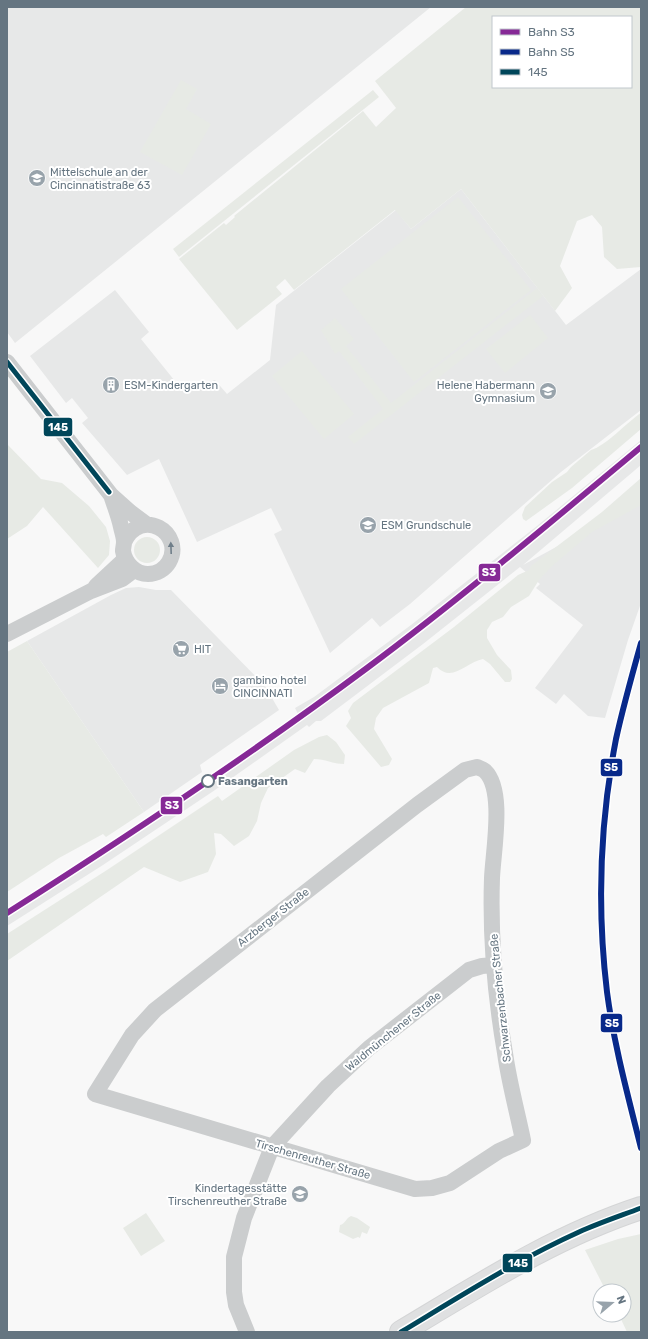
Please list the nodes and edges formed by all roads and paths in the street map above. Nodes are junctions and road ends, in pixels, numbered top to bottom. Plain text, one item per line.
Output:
1 (7, 362) edge
2 (112, 496) junction
3 (146, 524) junction
4 (124, 542) junction
5 (130, 565) junction
6 (7, 634) edge
7 (477, 767) joint
8 (494, 965) junction
9 (95, 1094) joint
10 (523, 1140) joint
11 (272, 1147) junction
12 (641, 1208) edge
13 (247, 1332) edge
14 (401, 1332) edge

1 - 2 street
2 - 3 street
2 - 4 street
3 - 4 street
5 -> 3 street
4 - 5 street
5 - 6 street
7 - 8 street, Schwarzenbacher Straße
7 - 9 street, Arzberger Straße
8 - 10 street, Schwarzenbacher Straße
8 - 11 street, Waldmünchener Straße
9 - 11 street, Tirschenreuther Straße
10 - 11 street, Tirschenreuther Straße
11 - 13 street, Waldmünchener Straße
12 - 14 street

